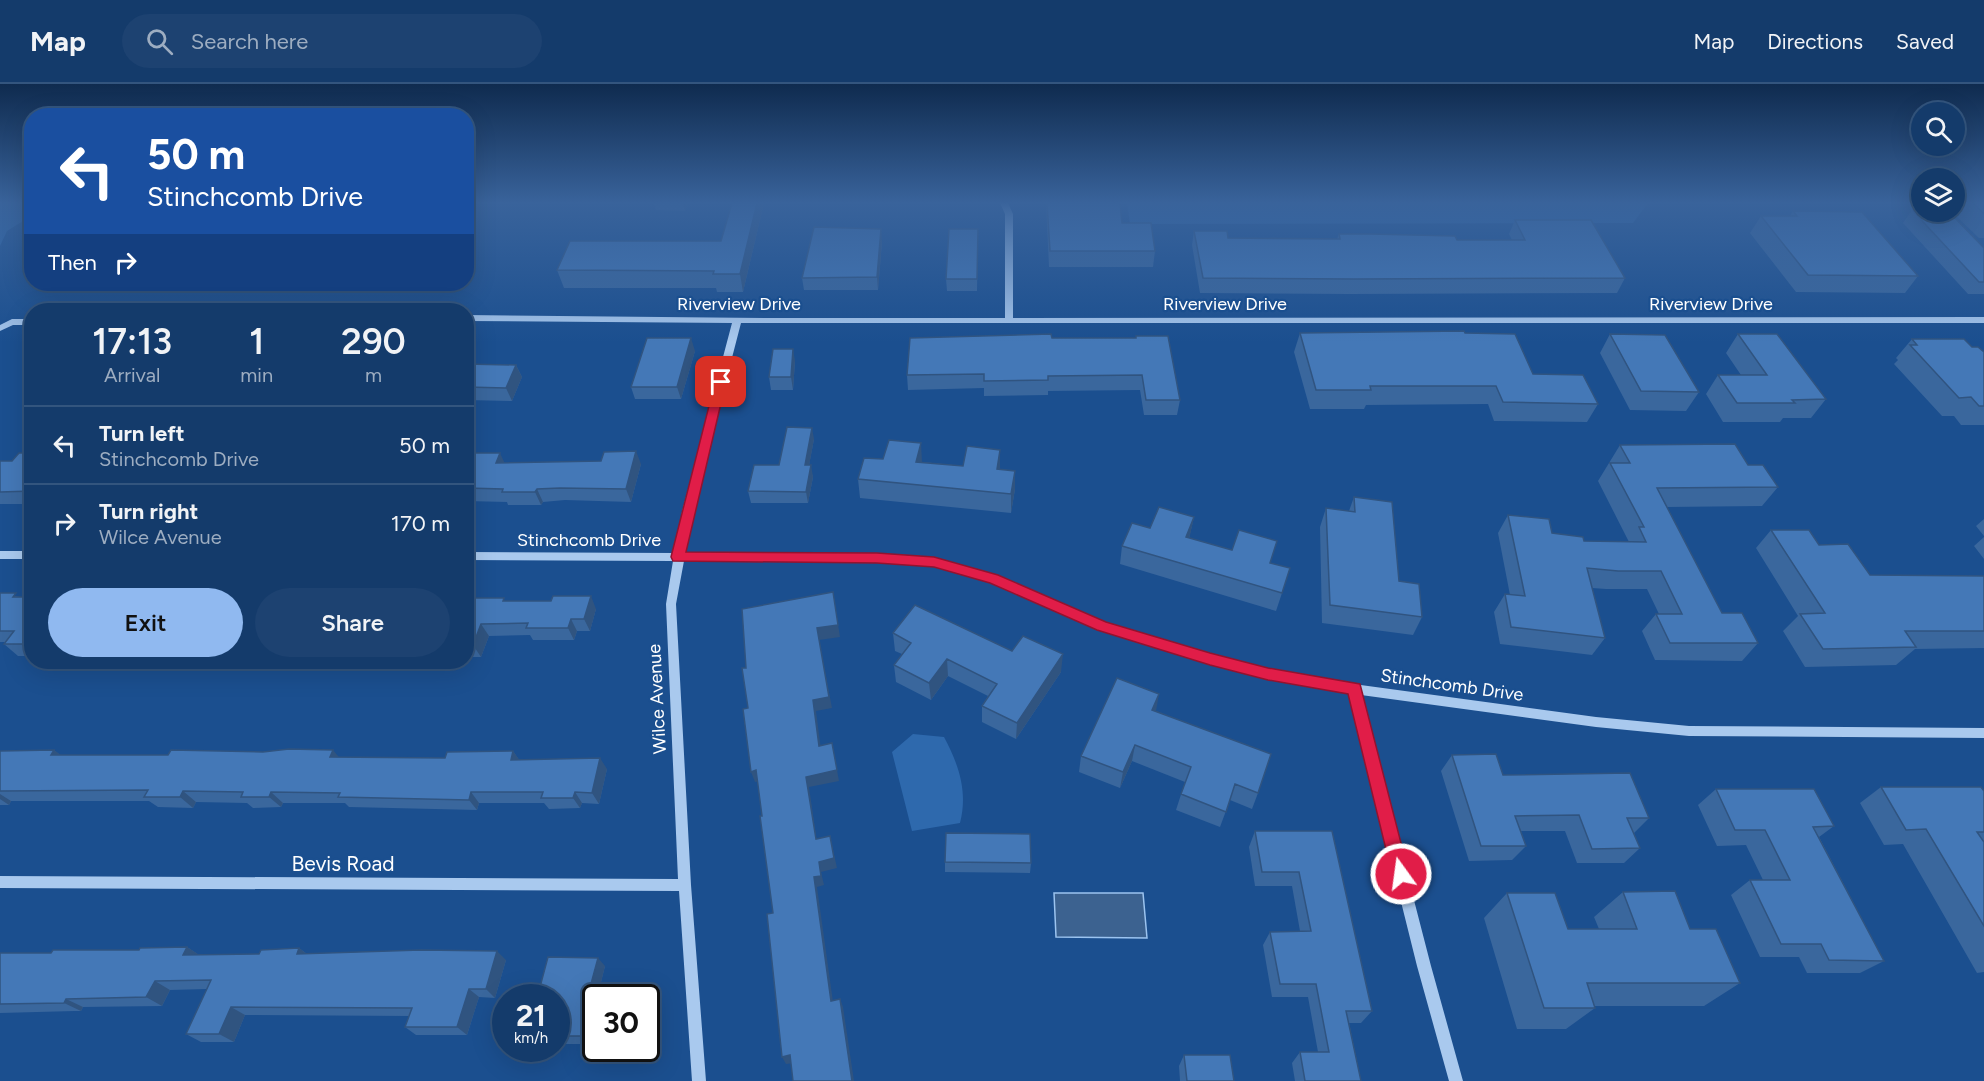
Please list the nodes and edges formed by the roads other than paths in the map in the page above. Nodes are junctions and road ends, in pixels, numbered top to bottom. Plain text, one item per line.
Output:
1 (1009, 250) edge
2 (474, 318) edge
3 (1984, 320) edge
4 (737, 321) junction
5 (1009, 321) junction
6 (24, 322) edge
7 (0, 328) edge
8 (0, 555) edge
9 (24, 555) edge
10 (474, 556) edge
11 (678, 557) junction
12 (1354, 688) junction
13 (1984, 733) edge
14 (0, 882) edge
15 (685, 885) junction
16 (699, 1081) edge
17 (1456, 1081) edge

1 - 5 street
2 - 4 street, Riverview Drive
3 - 5 street, Riverview Drive
4 - 5 street, Riverview Drive
4 - 11 street, Wilce Avenue
6 - 7 street
8 - 9 street
10 - 11 street, Stinchcomb Drive
11 - 12 street, Stinchcomb Drive
11 - 15 street, Wilce Avenue
12 - 13 street, Stinchcomb Drive
12 - 17 street
14 - 15 street, Bevis Road
15 - 16 street, Wilce Avenue

